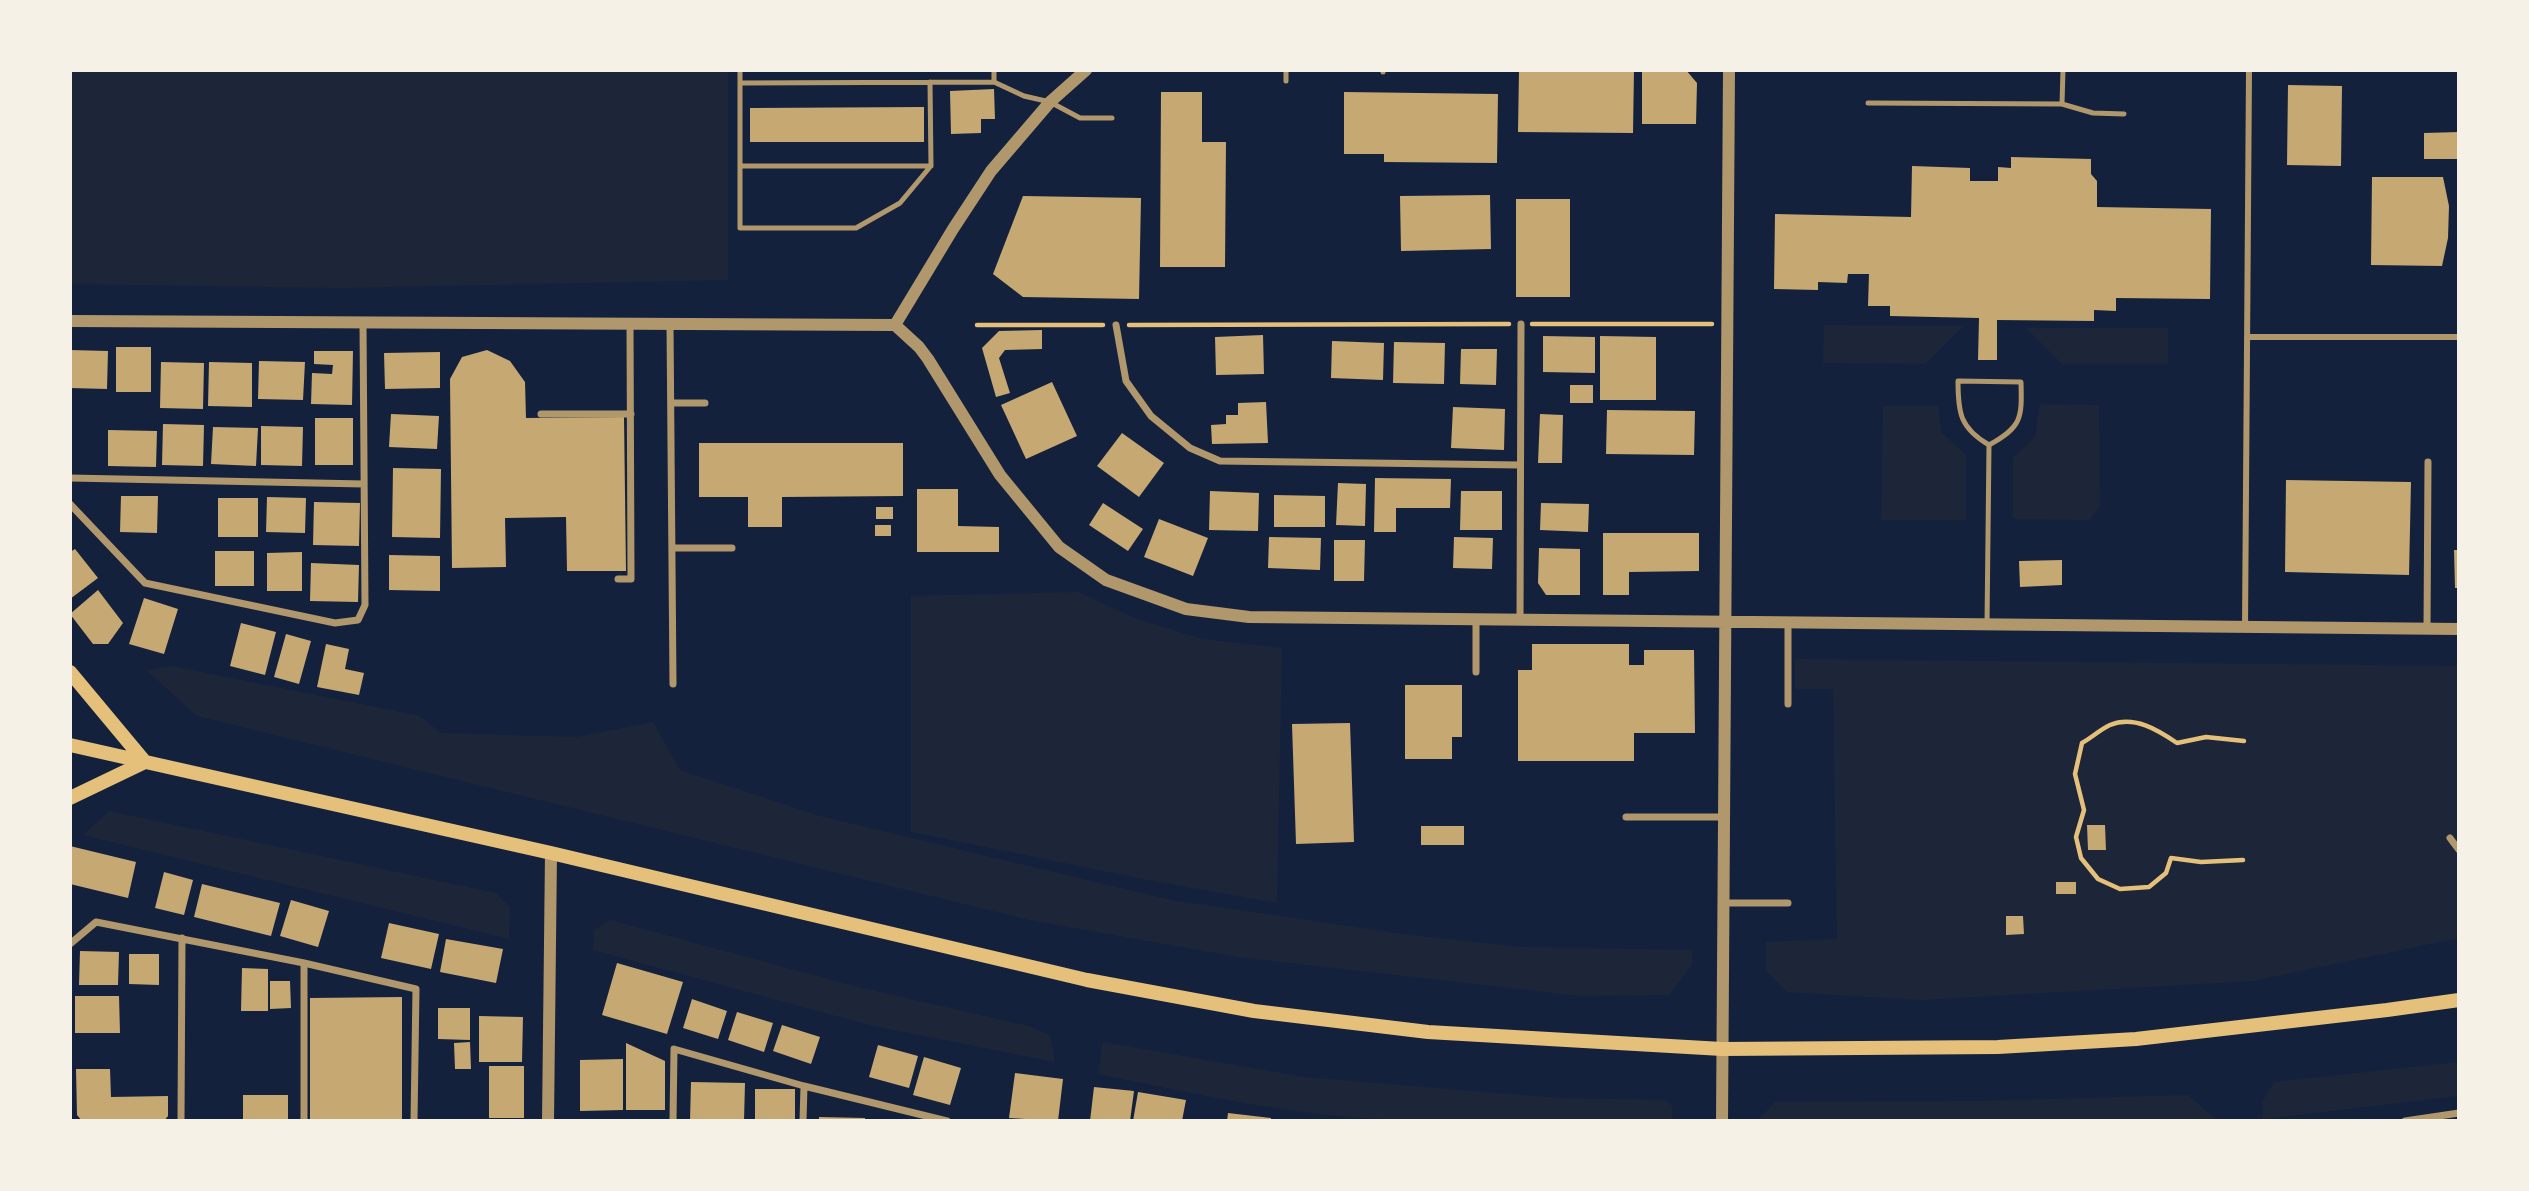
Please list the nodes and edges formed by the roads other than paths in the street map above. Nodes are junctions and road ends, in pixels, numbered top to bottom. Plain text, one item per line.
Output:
1 (740, 70) edge
2 (994, 70) edge
3 (1086, 70) edge
4 (1286, 70) edge
5 (1729, 70) edge
6 (2063, 70) edge
7 (2249, 70) edge
8 (1286, 81) dead end
9 (930, 82) junction
10 (994, 82) junction
11 (740, 83) junction
12 (1050, 102) junction
13 (1868, 103) dead end
14 (2062, 104) junction
15 (2124, 114) dead end
16 (1112, 118) dead end
17 (740, 166) junction
18 (931, 166) junction
19 (70, 321) edge
20 (363, 323) junction
21 (631, 324) junction
22 (670, 324) junction
23 (1521, 324) road end
24 (895, 325) junction
25 (1116, 325) road end
26 (2247, 337) junction
27 (2459, 337) edge
28 (671, 403) junction
29 (705, 403) dead end
30 (541, 414) dead end
31 (631, 414) junction
32 (1989, 445) junction
33 (2428, 462) dead end
34 (1520, 465) junction
35 (70, 478) edge
36 (364, 484) junction
37 (70, 504) edge
38 (672, 548) junction
39 (732, 548) dead end
40 (618, 579) dead end
41 (1476, 620) junction
42 (1520, 620) junction
43 (1725, 622) junction
44 (1788, 622) junction
45 (1987, 624) junction
46 (2245, 627) junction
47 (2427, 629) junction
48 (2459, 629) edge
49 (70, 672) edge
50 (1476, 672) dead end
51 (673, 684) dead end
52 (1788, 704) dead end
53 (70, 745) edge
54 (145, 762) junction
55 (70, 798) edge
56 (1626, 817) dead end
57 (1724, 817) junction
58 (2450, 838) dead end
59 (2459, 850) edge
60 (551, 853) junction
61 (1723, 903) junction
62 (1788, 903) dead end
63 (182, 938) junction
64 (70, 944) edge
65 (304, 963) junction
66 (2459, 1000) edge
67 (1722, 1049) junction
68 (804, 1086) junction
69 (2459, 1113) edge
70 (181, 1121) edge
71 (304, 1121) edge
72 (414, 1121) edge
73 (548, 1121) edge
74 (673, 1121) edge
75 (803, 1121) edge
76 (947, 1121) edge
77 (1722, 1121) edge
78 (2405, 1121) edge

1 - 11 lane
2 - 10 lane
3 - 12 street
4 - 8 lane
5 - 43 street
6 - 14 lane
7 - 26 street
9 - 10 lane
9 - 11 lane
9 - 18 lane
10 - 12 lane
11 - 17 lane
12 - 16 lane
12 - 24 street
13 - 14 lane
14 - 15 lane
17 - 18 lane
17 - 18 lane
19 - 20 street
20 - 21 street
20 - 36 street
21 - 22 street
21 - 31 street
22 - 24 street
22 - 28 street
23 - 34 street
24 - 41 street
25 - 34 street
26 - 27 street
26 - 46 street
28 - 29 street
28 - 38 street
30 - 31 street
31 - 40 street
32 - 32 lane
32 - 45 lane
33 - 47 street
34 - 42 street
35 - 36 street
36 - 37 street
38 - 39 street
38 - 51 street
41 - 42 street
41 - 50 street
42 - 43 street
43 - 44 street
43 - 57 street
44 - 45 street
44 - 52 street
45 - 46 street
46 - 47 street
47 - 48 street
49 - 54 main road
53 - 54 main road
54 - 55 main road
54 - 60 main road
56 - 57 street
57 - 61 street
58 - 59 street
60 - 67 main road
60 - 73 street
61 - 62 street
61 - 67 street
63 - 64 street
63 - 65 street
63 - 70 street
65 - 71 street
65 - 72 street
66 - 67 main road
67 - 77 street
68 - 74 street
68 - 75 street
68 - 76 street
69 - 78 street

